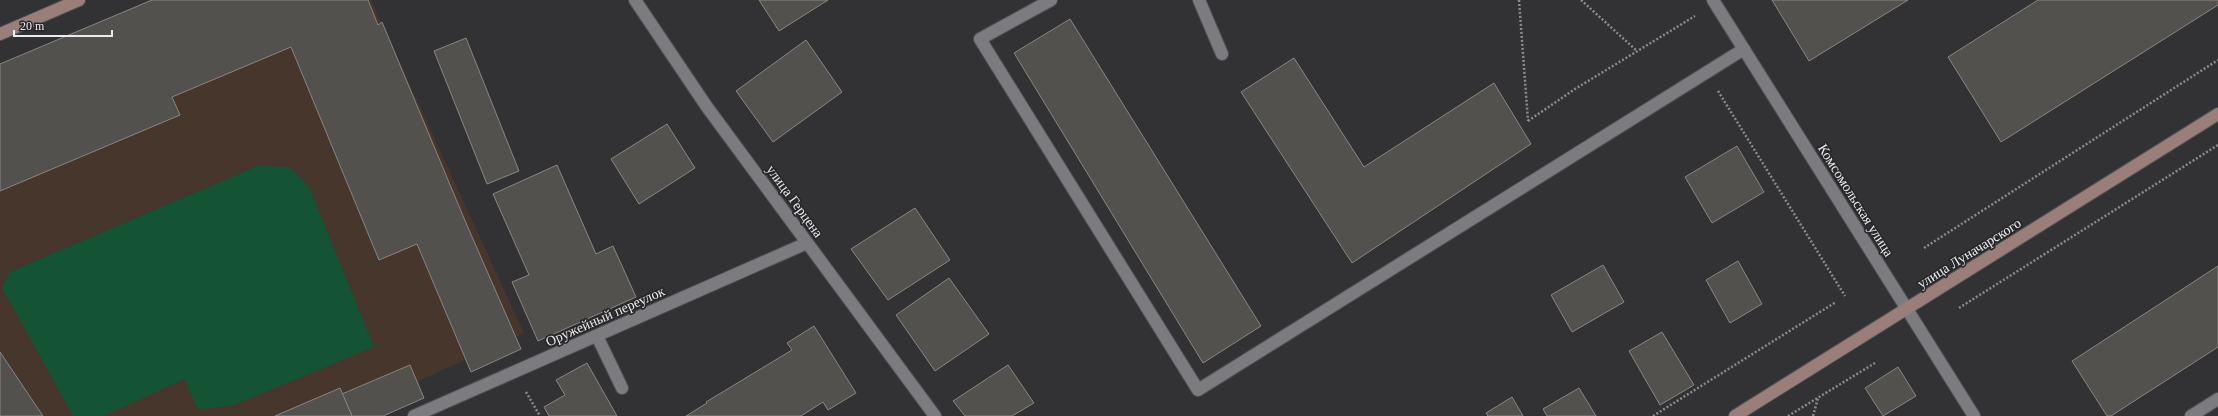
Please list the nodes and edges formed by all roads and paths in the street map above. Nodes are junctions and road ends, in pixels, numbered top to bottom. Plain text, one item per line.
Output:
1 (79, 0) edge
2 (635, 0) edge
3 (1050, 0) edge
4 (1199, 0) edge
5 (1519, 0) edge
6 (1580, 0) edge
7 (1714, 2) edge
8 (0, 34) edge
9 (1744, 49) junction
10 (1637, 51) junction
11 (1222, 54) dead end
12 (2218, 60) edge
13 (1707, 72) junction
14 (2218, 114) edge
15 (2218, 145) edge
16 (807, 243) junction
17 (1924, 248) dead end
18 (1845, 296) dead end
19 (1836, 302) dead end
20 (1959, 308) dead end
21 (1907, 309) junction
22 (597, 336) junction
23 (1875, 363) dead end
24 (516, 372) junction
25 (622, 388) dead end
26 (1818, 398) junction
27 (2218, 399) edge
28 (414, 416) edge
29 (540, 416) edge
30 (935, 416) edge
31 (1653, 416) edge
32 (1735, 416) edge
33 (1788, 416) edge
34 (1813, 416) edge
35 (1974, 416) edge
36 (2191, 416) edge

1 - 8 main road
2 - 16 street, улица Герцена
3 - 13 street
4 - 11 street
5 - 10 path
6 - 10 path
7 - 9 street, Комсомольская улица
7 - 10 path
9 - 13 street
9 - 21 street, Комсомольская улица
12 - 17 path
13 - 18 path
14 - 21 main road, улица Луначарского
15 - 20 path
16 - 22 street, Оружейный переулок
16 - 30 street, улица Герцена
19 - 31 path
21 - 32 main road, улица Луначарского
21 - 35 street, Комсомольская улица
22 - 24 street, Оружейный переулок
22 - 25 street
23 - 26 path
24 - 28 street, Оружейный переулок
24 - 29 path
26 - 33 path
26 - 34 path
27 - 36 street

